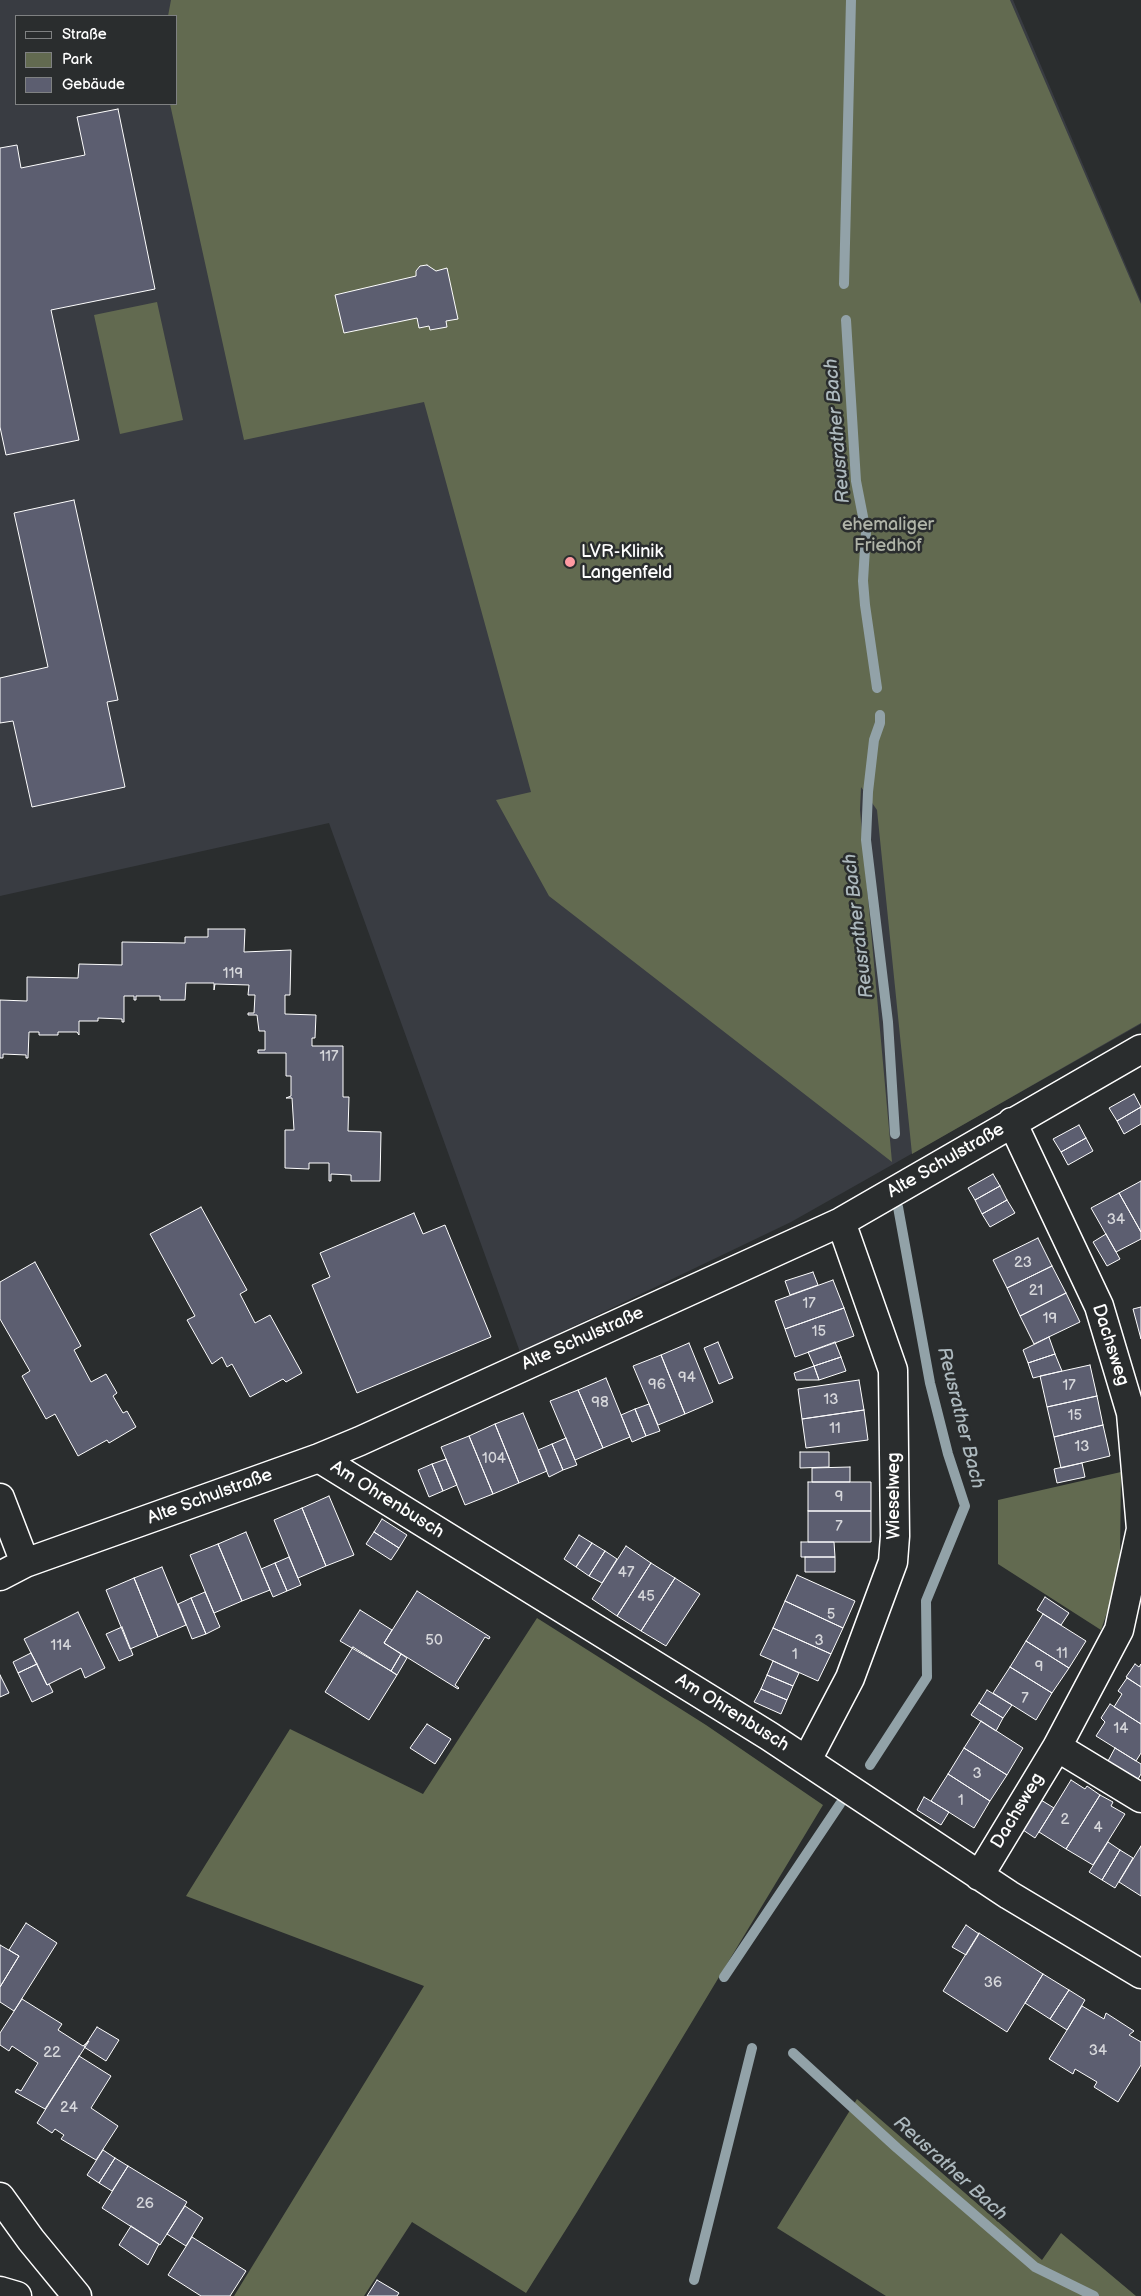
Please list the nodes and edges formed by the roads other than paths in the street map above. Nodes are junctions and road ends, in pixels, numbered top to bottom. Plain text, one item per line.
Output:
1 (1141, 1049) edge
2 (1012, 1122) junction
3 (840, 1222) junction
4 (319, 1458) junction
5 (0, 1498) edge
6 (25, 1563) junction
7 (0, 1576) edge
8 (1057, 1747) junction
9 (807, 1760) junction
10 (1141, 1798) edge
11 (979, 1876) junction
12 (1141, 1974) edge
13 (0, 2197) edge
14 (0, 2291) edge
15 (16, 2296) edge
16 (77, 2296) edge

1 - 2 street, Alte Schulstraße
2 - 3 street, Alte Schulstraße
2 - 8 street, Dachsweg
3 - 4 street, Alte Schulstraße
3 - 9 street, Wieselweg
4 - 6 street, Alte Schulstraße
4 - 9 street, Am Ohrenbusch
5 - 6 street
6 - 7 street, Alte Schulstraße
8 - 10 street
8 - 11 street, Dachsweg
9 - 11 street, Am Ohrenbusch
11 - 12 street, Am Ohrenbusch
13 - 16 street
14 - 15 street

